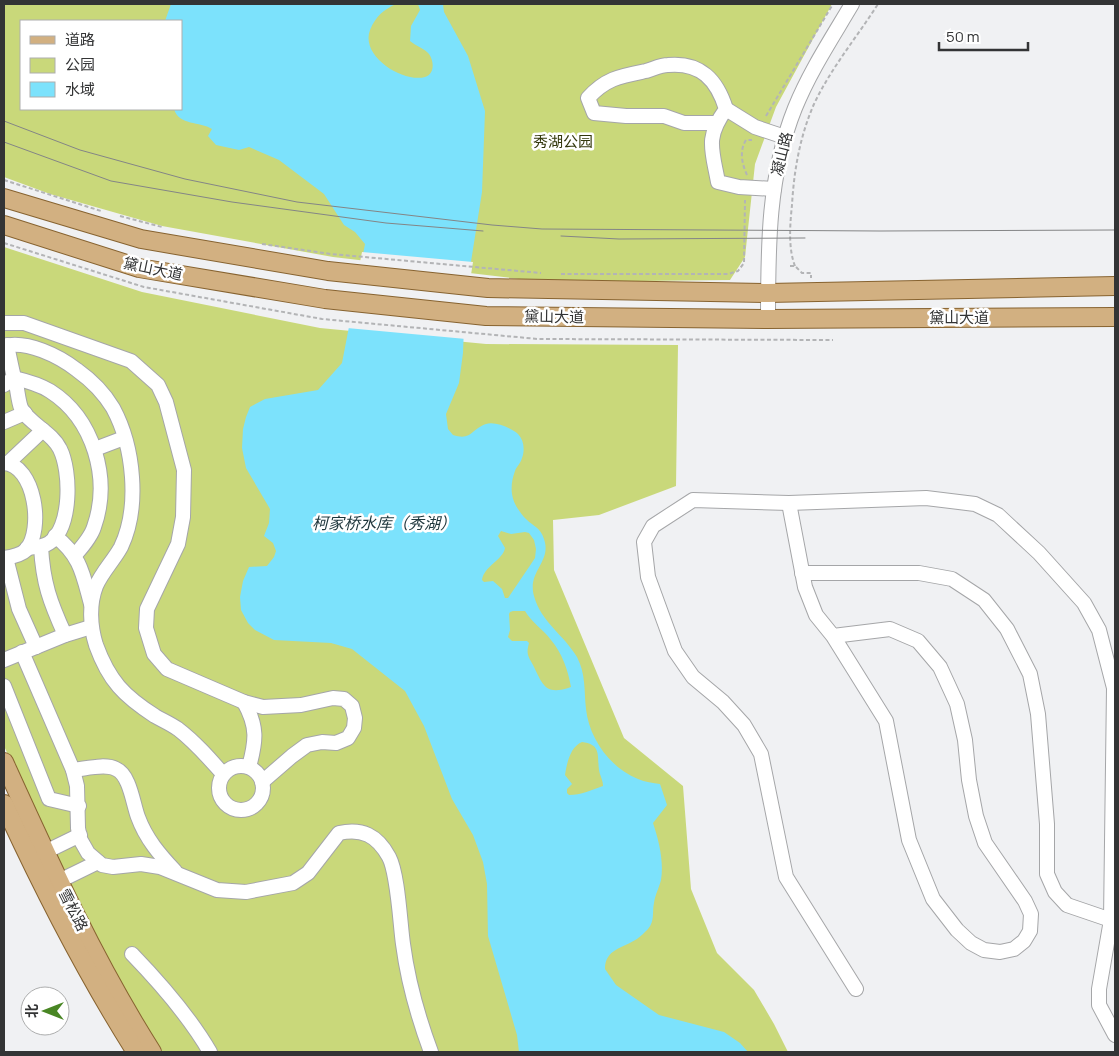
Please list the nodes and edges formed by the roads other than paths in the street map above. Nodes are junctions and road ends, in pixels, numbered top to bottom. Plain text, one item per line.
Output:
1 (852, 4) edge
2 (726, 109) junction
3 (716, 123) junction
4 (785, 137) junction
5 (774, 189) junction
6 (4, 198) edge
7 (4, 224) edge
8 (1115, 286) edge
9 (768, 293) junction
10 (1115, 317) edge
11 (768, 319) junction
12 (4, 323) edge
13 (5, 345) edge
14 (9, 381) edge
15 (25, 413) junction
16 (4, 422) edge
17 (43, 430) junction
18 (124, 438) junction
19 (95, 449) junction
20 (6, 463) edge
21 (788, 503) junction
22 (55, 536) junction
23 (34, 547) junction
24 (75, 555) junction
25 (5, 558) edge
26 (802, 572) junction
27 (92, 607) junction
28 (91, 627) junction
29 (65, 635) junction
30 (833, 636) junction
31 (36, 647) junction
32 (22, 652) junction
33 (4, 660) edge
34 (4, 686) edge
35 (244, 702) junction
36 (4, 762) edge
37 (249, 767) junction
38 (73, 770) junction
39 (223, 774) junction
40 (262, 782) junction
41 (4, 804) edge
42 (78, 806) junction
43 (80, 835) junction
44 (37, 856) junction
45 (98, 862) junction
46 (178, 874) junction
47 (51, 885) junction
48 (1111, 920) junction
49 (132, 954) dead end
50 (856, 989) dead end
51 (1115, 1035) edge
52 (136, 1052) edge
53 (152, 1052) edge
54 (210, 1052) edge
55 (432, 1052) edge

1 - 4 street, 凝山路
2 - 3 street
2 - 3 street
2 - 4 street
3 - 5 street
4 - 5 street, 凝山路
5 - 9 street, 凝山路
6 - 9 main road, 黛山大道
7 - 11 main road, 黛山大道
8 - 9 main road, 黛山大道
9 - 11 street, 凝山路
10 - 11 main road, 黛山大道
12 - 35 street
13 - 14 street
13 - 18 street
14 - 15 street
14 - 19 street
15 - 16 street
15 - 17 street
17 - 20 street
17 - 22 street
18 - 19 street
18 - 27 street
19 - 24 street
20 - 23 street
21 - 26 street
21 - 48 street
21 - 50 street
22 - 23 street
22 - 24 street
23 - 25 street
23 - 29 street
24 - 27 street
25 - 31 street
26 - 30 street
26 - 48 street
27 - 28 street
28 - 29 street
28 - 39 street
29 - 31 street
30 - 30 street
31 - 32 street
32 - 33 street
32 - 38 street
34 - 42 street
35 - 37 street
35 - 40 street
36 - 44 main road, 雪松路
37 - 39 street
37 - 40 street
38 - 42 street
38 - 46 street
39 - 40 street
41 - 44 main road, 雪松路
42 - 43 street
43 - 44 street
43 - 45 street
44 - 47 main road, 雪松路
45 - 46 street
45 - 47 street
46 - 55 street
47 - 52 main road, 雪松路
47 - 53 main road, 雪松路
48 - 51 street
49 - 54 street

